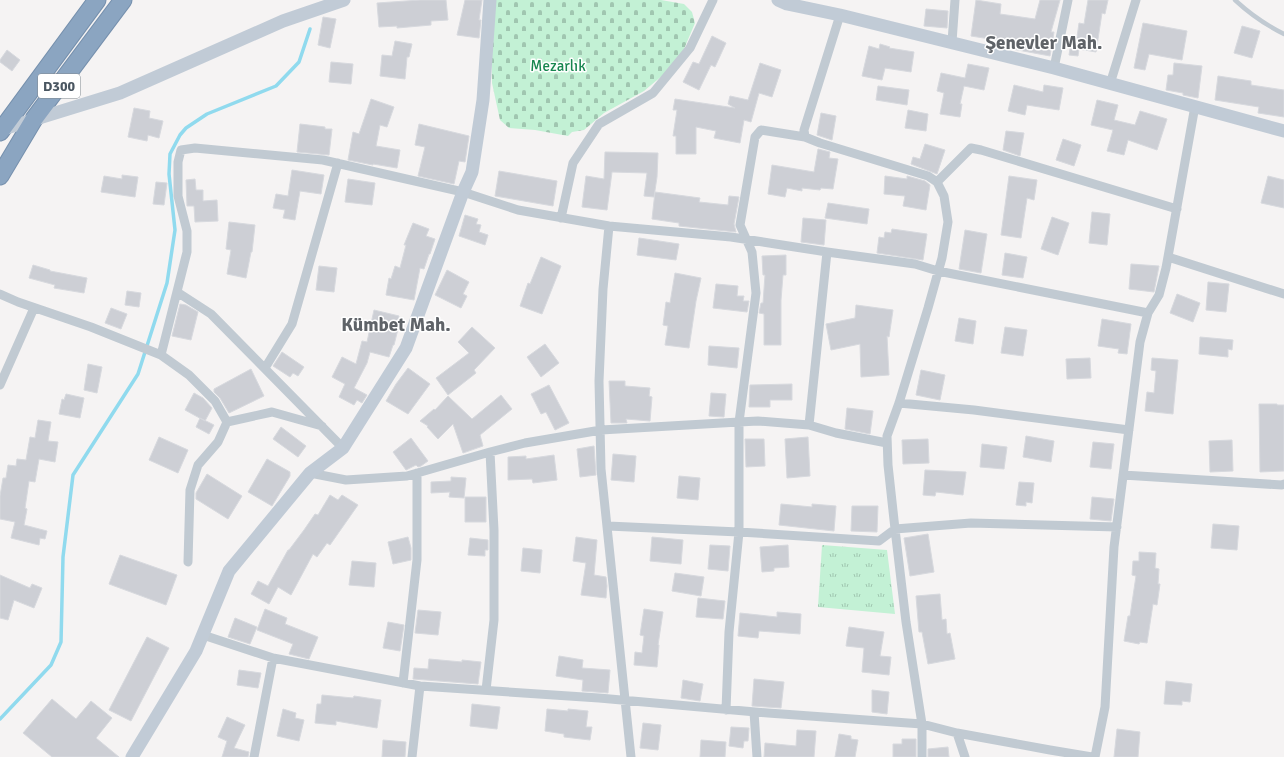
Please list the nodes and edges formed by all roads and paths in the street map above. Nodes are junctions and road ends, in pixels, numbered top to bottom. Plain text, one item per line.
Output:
1 (97, 0) edge
2 (123, 0) edge
3 (344, 0) edge
4 (490, 0) edge
5 (713, 0) edge
6 (778, 0) edge
7 (955, 0) edge
8 (1068, 0) edge
9 (1136, 0) edge
10 (1235, 0) edge
11 (840, 15) junction
12 (1284, 34) edge
13 (952, 42) junction
14 (1054, 68) junction
15 (1110, 84) junction
16 (1195, 106) junction
17 (34, 120) junction
18 (0, 131) edge
19 (1284, 131) edge
20 (805, 138) junction
21 (338, 163) junction
22 (0, 176) edge
23 (937, 182) junction
24 (463, 192) junction
25 (1177, 209) junction
26 (561, 218) junction
27 (609, 226) junction
28 (746, 240) junction
29 (827, 252) junction
30 (1168, 257) junction
31 (938, 271) junction
32 (177, 292) junction
33 (0, 294) edge
34 (1284, 294) edge
35 (34, 308) junction
36 (1148, 313) junction
37 (157, 353) junction
38 (265, 368) junction
39 (0, 385) edge
40 (899, 403) junction
41 (227, 422) junction
42 (739, 422) junction
43 (809, 425) junction
44 (322, 426) junction
45 (600, 430) junction
46 (1129, 430) junction
47 (887, 443) junction
48 (343, 448) junction
49 (490, 452) junction
50 (310, 472) junction
51 (417, 473) junction
52 (1123, 476) junction
53 (1284, 484) edge
54 (608, 526) junction
55 (1117, 527) junction
56 (895, 529) junction
57 (739, 532) junction
58 (188, 562) dead end
59 (202, 635) junction
60 (273, 658) junction
61 (403, 683) junction
62 (420, 686) junction
63 (486, 690) junction
64 (626, 701) junction
65 (726, 710) junction
66 (754, 712) junction
67 (922, 724) junction
68 (958, 733) junction
69 (132, 757) edge
70 (254, 757) edge
71 (412, 757) edge
72 (631, 757) edge
73 (757, 757) edge
74 (922, 757) edge
75 (965, 757) edge
76 (1094, 757) edge

1 - 18 highway, D300
2 - 17 highway, D300
3 - 17 street
4 - 24 street
5 - 26 street
6 - 11 street
7 - 13 street
8 - 14 street
9 - 15 street
10 - 12 lane
11 - 13 street
11 - 20 street
13 - 14 street
14 - 15 street
15 - 16 street
16 - 19 street
16 - 25 street
17 - 18 street
17 - 22 highway, D300
20 - 23 street
20 - 28 street
21 - 24 street
21 - 32 street
21 - 38 street
23 - 25 street
23 - 31 street
24 - 26 street
24 - 48 street
25 - 30 street
26 - 27 street
27 - 28 street
27 - 45 street
28 - 29 street
28 - 42 street
29 - 31 street
29 - 43 street
30 - 34 street
30 - 36 street
31 - 36 street
31 - 40 street
32 - 37 street
32 - 38 street
33 - 35 street
35 - 37 street
35 - 39 street
36 - 46 street
37 - 41 street
38 - 44 street
40 - 46 street
40 - 47 street
41 - 44 street
41 - 58 street
42 - 43 street
42 - 45 street
42 - 57 street
43 - 47 street
44 - 48 street
45 - 49 street
45 - 54 street
46 - 52 street
47 - 56 street
48 - 50 street
49 - 51 street
49 - 63 street
50 - 51 street
50 - 59 street
51 - 61 street
52 - 53 street
52 - 55 street
54 - 57 street
54 - 64 street
55 - 56 street
55 - 76 street
56 - 57 street
56 - 67 street
57 - 65 street
59 - 60 street
59 - 69 street
60 - 61 street
60 - 70 street
61 - 62 street
62 - 63 street
62 - 71 street
63 - 64 street
64 - 65 street
64 - 72 street
65 - 66 street
66 - 67 street
66 - 73 street
67 - 68 street
67 - 74 street
68 - 75 street
68 - 76 street

